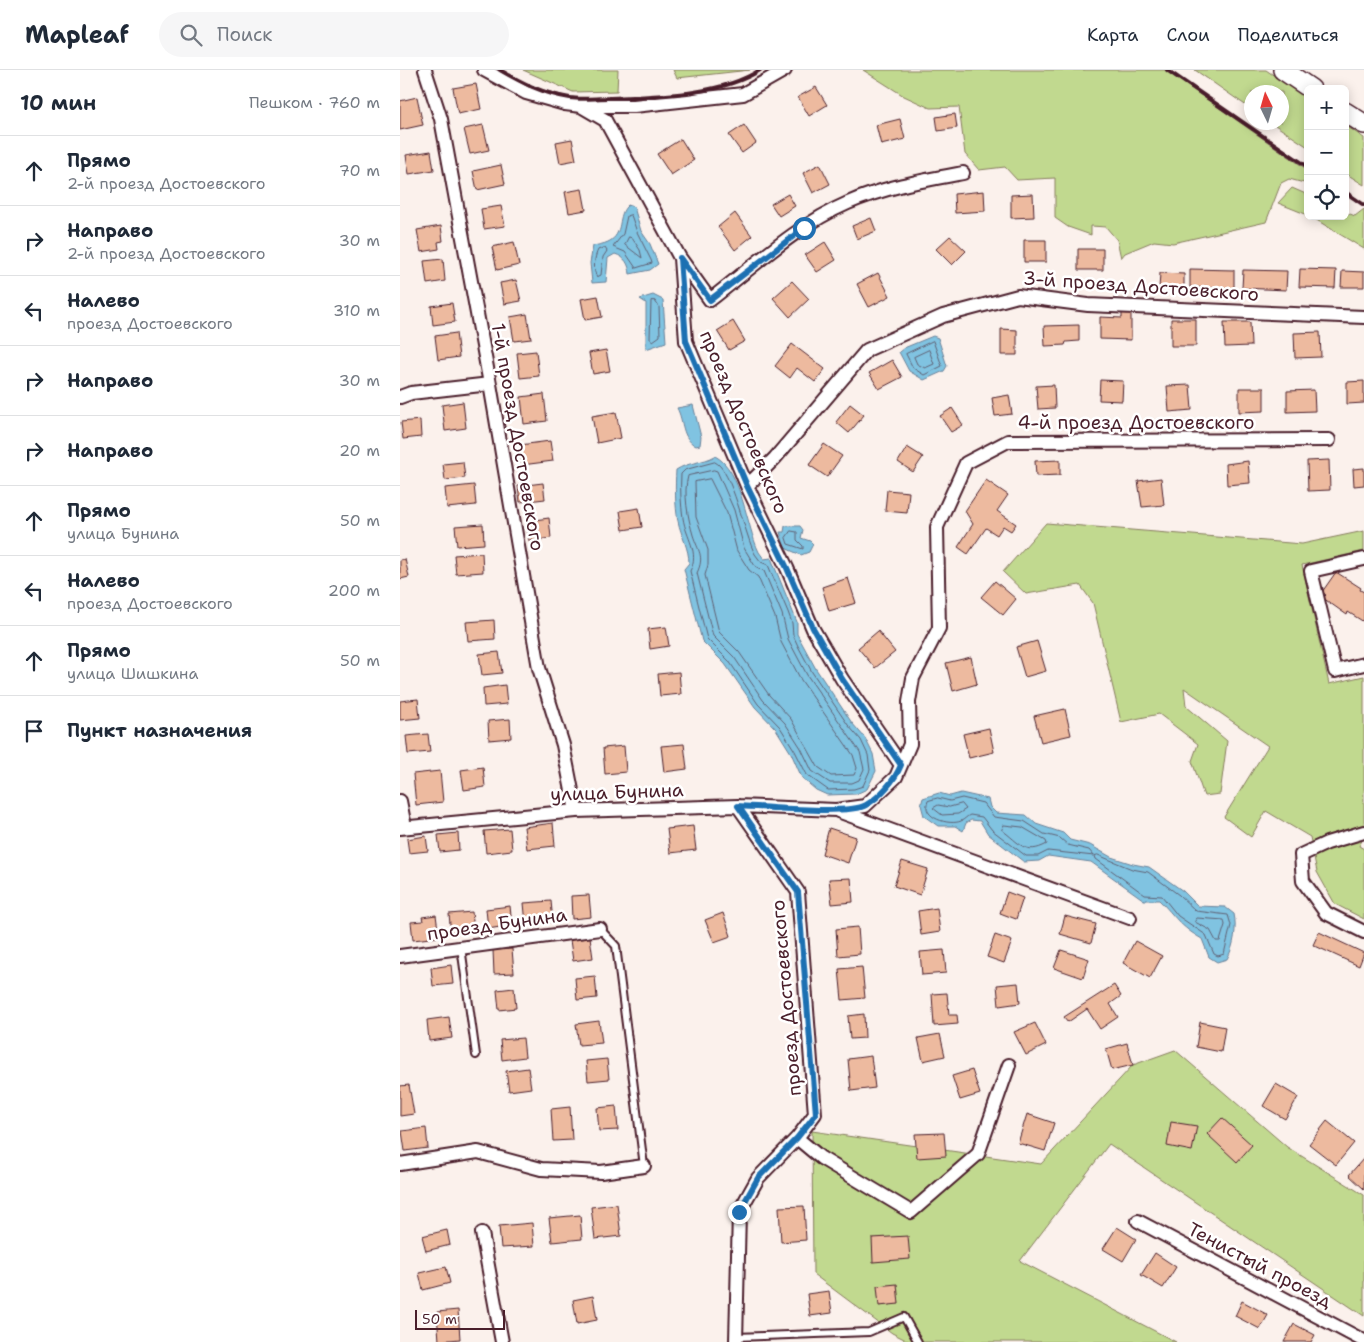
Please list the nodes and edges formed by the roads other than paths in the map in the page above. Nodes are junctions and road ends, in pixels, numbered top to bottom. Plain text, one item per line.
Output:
1 (425, 70) edge
2 (484, 70) edge
3 (785, 70) edge
4 (1283, 70) edge
5 (1305, 85) edge
6 (581, 106) junction
7 (1349, 115) edge
8 (1364, 124) edge
9 (963, 173) dead end
10 (680, 258) junction
11 (1364, 317) edge
12 (490, 384) junction
13 (400, 397) edge
14 (1329, 440) dead end
15 (747, 486) junction
16 (1364, 559) edge
17 (1364, 664) edge
18 (901, 765) junction
19 (400, 801) edge
20 (738, 806) junction
21 (836, 810) junction
22 (576, 811) junction
23 (402, 828) edge
24 (1364, 832) edge
25 (1130, 918) dead end
26 (600, 929) joint
27 (1364, 932) edge
28 (461, 948) junction
29 (400, 956) edge
30 (476, 1055) dead end
31 (1009, 1065) dead end
32 (797, 1138) junction
33 (400, 1164) edge
34 (644, 1166) joint
35 (1138, 1221) dead end
36 (482, 1234) dead end
37 (736, 1340) edge
38 (1364, 1341) edge
39 (502, 1342) edge
40 (918, 1342) edge

1 - 12 street, 1-й проезд Достоевского
2 - 6 street, проезд Достоевского
3 - 6 street
4 - 5 main road
6 - 10 street, проезд Достоевского
7 - 8 main road
9 - 10 street
10 - 15 street, проезд Достоевского
11 - 15 street, 3-й проезд Достоевского
12 - 13 street
12 - 22 street, 1-й проезд Достоевского
14 - 18 street, 4-й проезд Достоевского
15 - 18 street, проезд Достоевского
16 - 17 street
18 - 21 street, 4-й проезд Достоевского
19 - 23 street
20 - 21 street, улица Бунина
20 - 22 street, улица Бунина
20 - 32 street, проезд Достоевского
21 - 25 street
22 - 23 street, улица Бунина
24 - 27 street
26 - 28 street, проезд Бунина
26 - 34 lane
28 - 29 street, проезд Бунина
28 - 30 lane
31 - 32 street
32 - 37 street, проезд Достоевского
33 - 34 street
35 - 38 street, Тенистый проезд
36 - 39 street
37 - 40 lane

